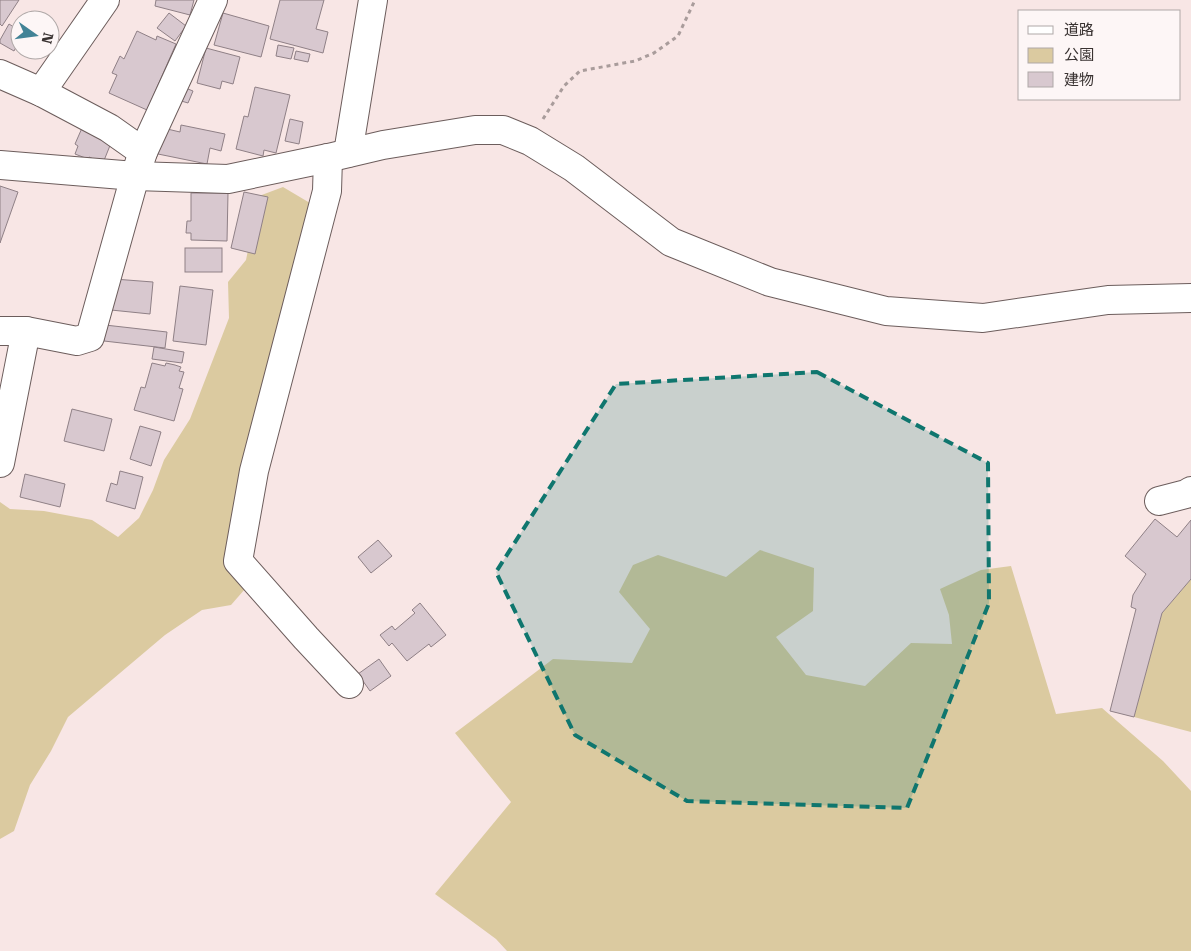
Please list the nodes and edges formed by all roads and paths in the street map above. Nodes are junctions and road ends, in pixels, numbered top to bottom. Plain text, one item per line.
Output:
1 (105, 0) edge
2 (213, 0) edge
3 (373, 0) edge
4 (695, 0) edge
5 (0, 74) edge
6 (41, 92) junction
7 (530, 140) junction
8 (338, 156) junction
9 (139, 164) junction
10 (0, 165) edge
11 (1191, 298) edge
12 (13, 331) edge
13 (0, 463) edge
14 (1191, 491) edge
15 (1159, 501) dead end
16 (349, 684) dead end

1 - 6 street
2 - 9 street
3 - 8 street
4 - 7 path
5 - 6 street
6 - 9 street
7 - 8 street
7 - 11 street
8 - 9 street
8 - 16 street
9 - 10 street
9 - 12 street
12 - 13 street
14 - 15 street

